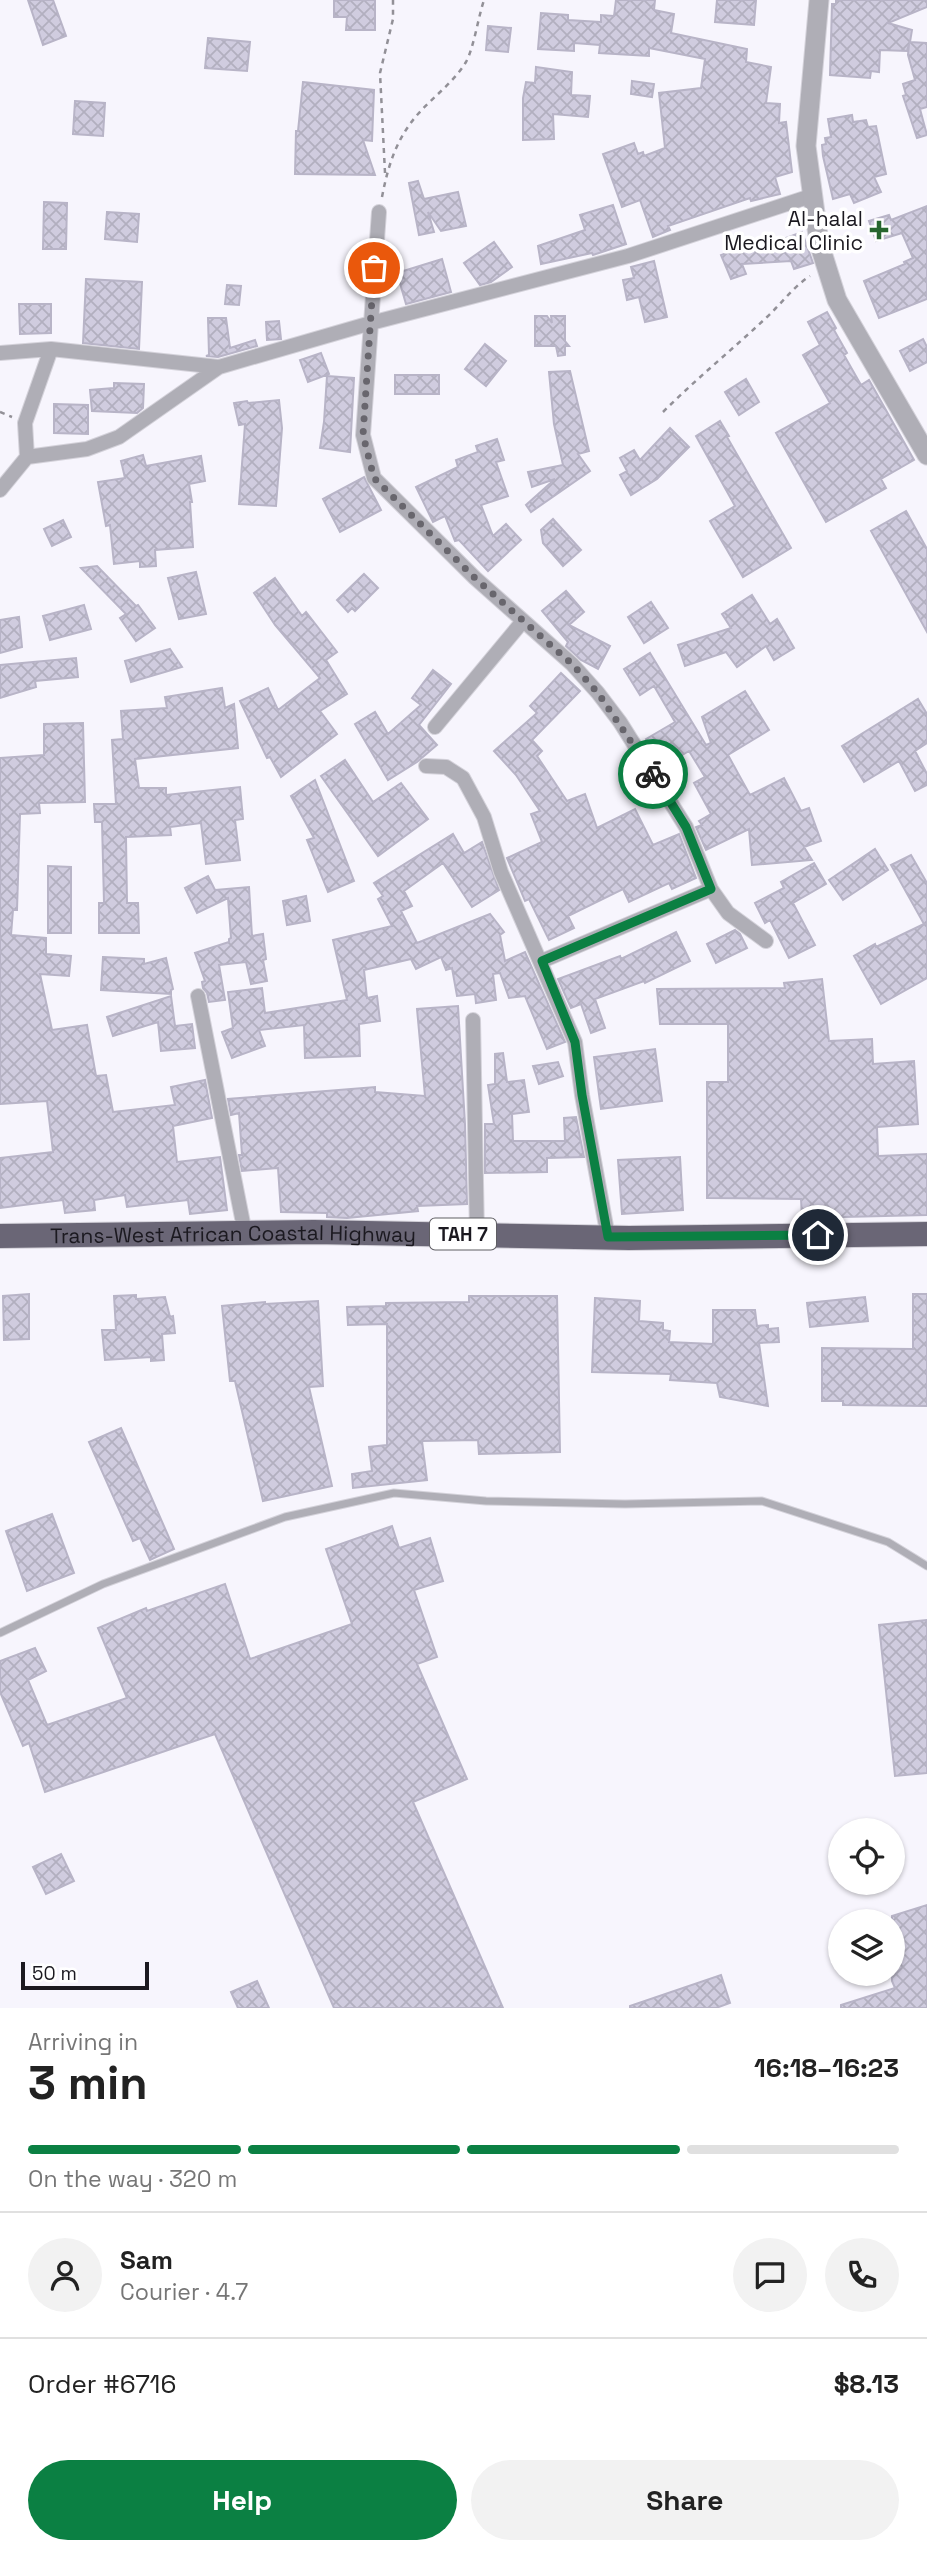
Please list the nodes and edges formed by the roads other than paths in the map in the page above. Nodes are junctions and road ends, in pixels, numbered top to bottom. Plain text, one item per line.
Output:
1 (819, 0) edge
2 (811, 196) junction
3 (379, 212) road end
4 (370, 323) junction
5 (51, 349) junction
6 (0, 354) edge
7 (219, 367) junction
8 (927, 455) edge
9 (27, 457) junction
10 (0, 490) edge
11 (523, 621) junction
12 (435, 727) dead end
13 (426, 766) dead end
14 (711, 889) junction
15 (766, 941) dead end
16 (542, 961) junction
17 (198, 996) dead end
18 (473, 1020) dead end
19 (245, 1233) junction
20 (927, 1234) edge
21 (477, 1235) junction
22 (0, 1236) edge
23 (608, 1237) junction
24 (927, 1566) edge
25 (0, 1633) edge

1 - 2 street
2 - 4 street
2 - 8 street
3 - 4 street
4 - 7 street
4 - 11 street
5 - 6 street
5 - 7 street
5 - 9 street
7 - 9 street
9 - 10 street
11 - 12 street
11 - 14 street
13 - 16 street
14 - 15 street
14 - 16 street
16 - 23 street
17 - 19 street
18 - 21 street
19 - 21 highway, Trans-West African Coastal Highway / TAH 7
19 - 22 highway, Trans-West African Coastal Highway / TAH 7
20 - 23 highway, Trans-West African Coastal Highway / TAH 7
21 - 23 highway, Trans-West African Coastal Highway / TAH 7
24 - 25 lane

